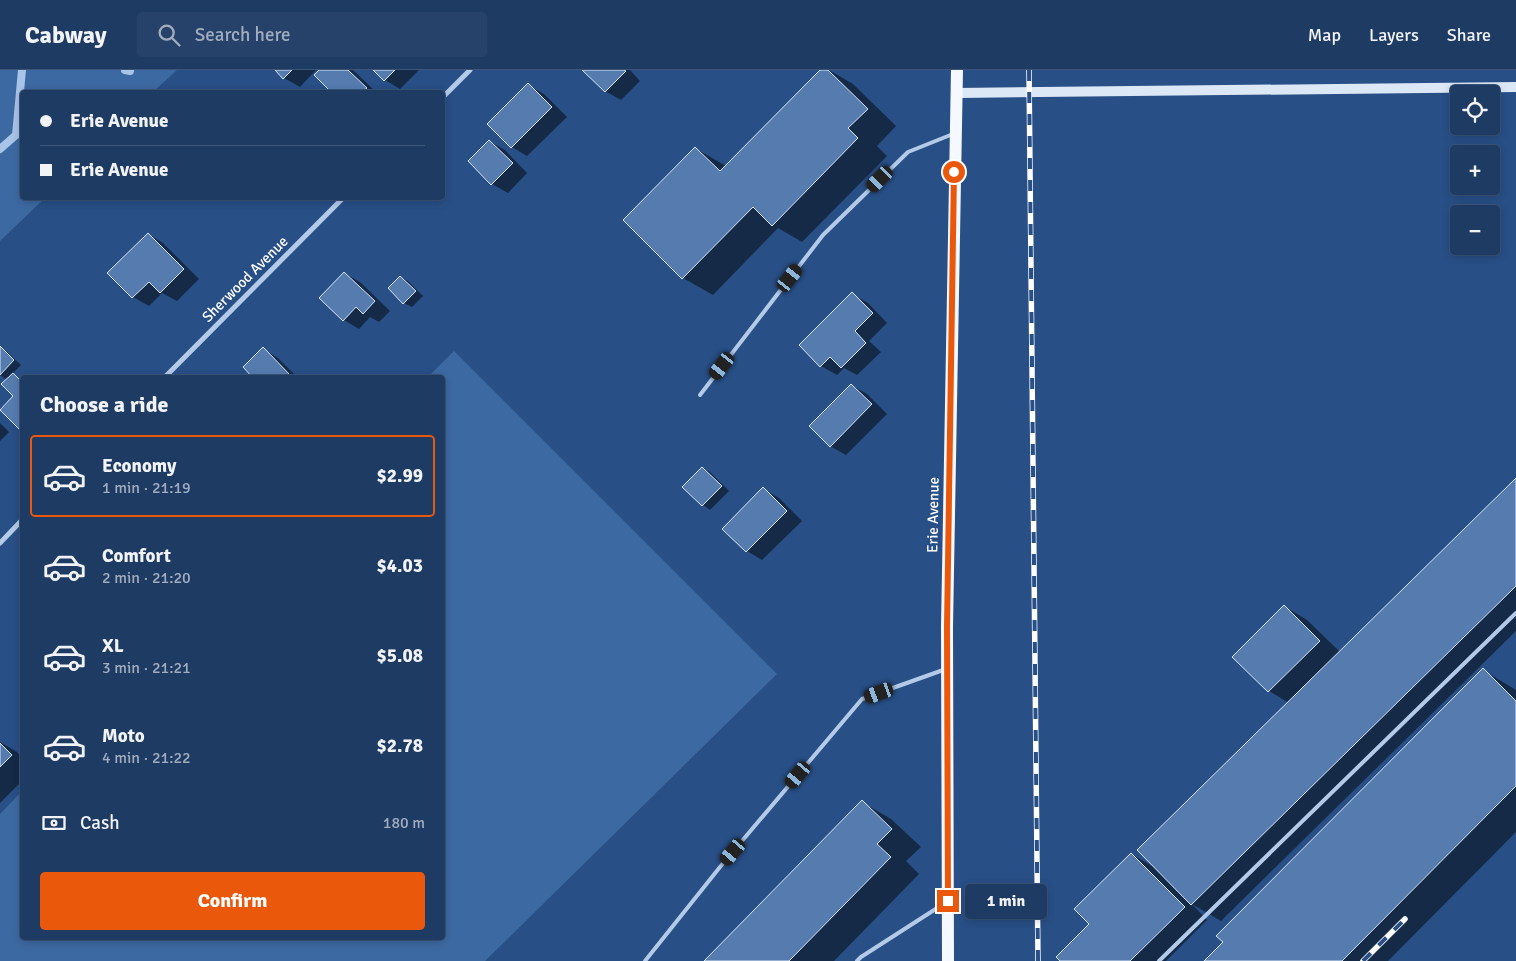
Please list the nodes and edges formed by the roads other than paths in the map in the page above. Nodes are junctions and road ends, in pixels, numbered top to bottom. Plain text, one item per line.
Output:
1 (470, 70) edge
2 (957, 70) edge
3 (1516, 87) edge
4 (957, 93) junction
5 (445, 95) edge
6 (955, 133) junction
7 (341, 200) edge
8 (167, 375) edge
9 (700, 394) dead end
10 (20, 522) edge
11 (0, 543) edge
12 (1516, 613) edge
13 (948, 668) junction
14 (948, 901) junction
15 (644, 961) edge
16 (857, 961) edge
17 (948, 961) edge
18 (1159, 961) edge

1 - 5 street
2 - 4 main road, Erie Avenue
3 - 4 street
4 - 6 main road, Erie Avenue
6 - 9 lane
6 - 13 main road, Erie Avenue
7 - 8 street, Sherwood Avenue
10 - 11 street
12 - 18 lane
13 - 14 main road, Erie Avenue
13 - 15 lane
14 - 16 lane
14 - 17 main road, Erie Avenue

